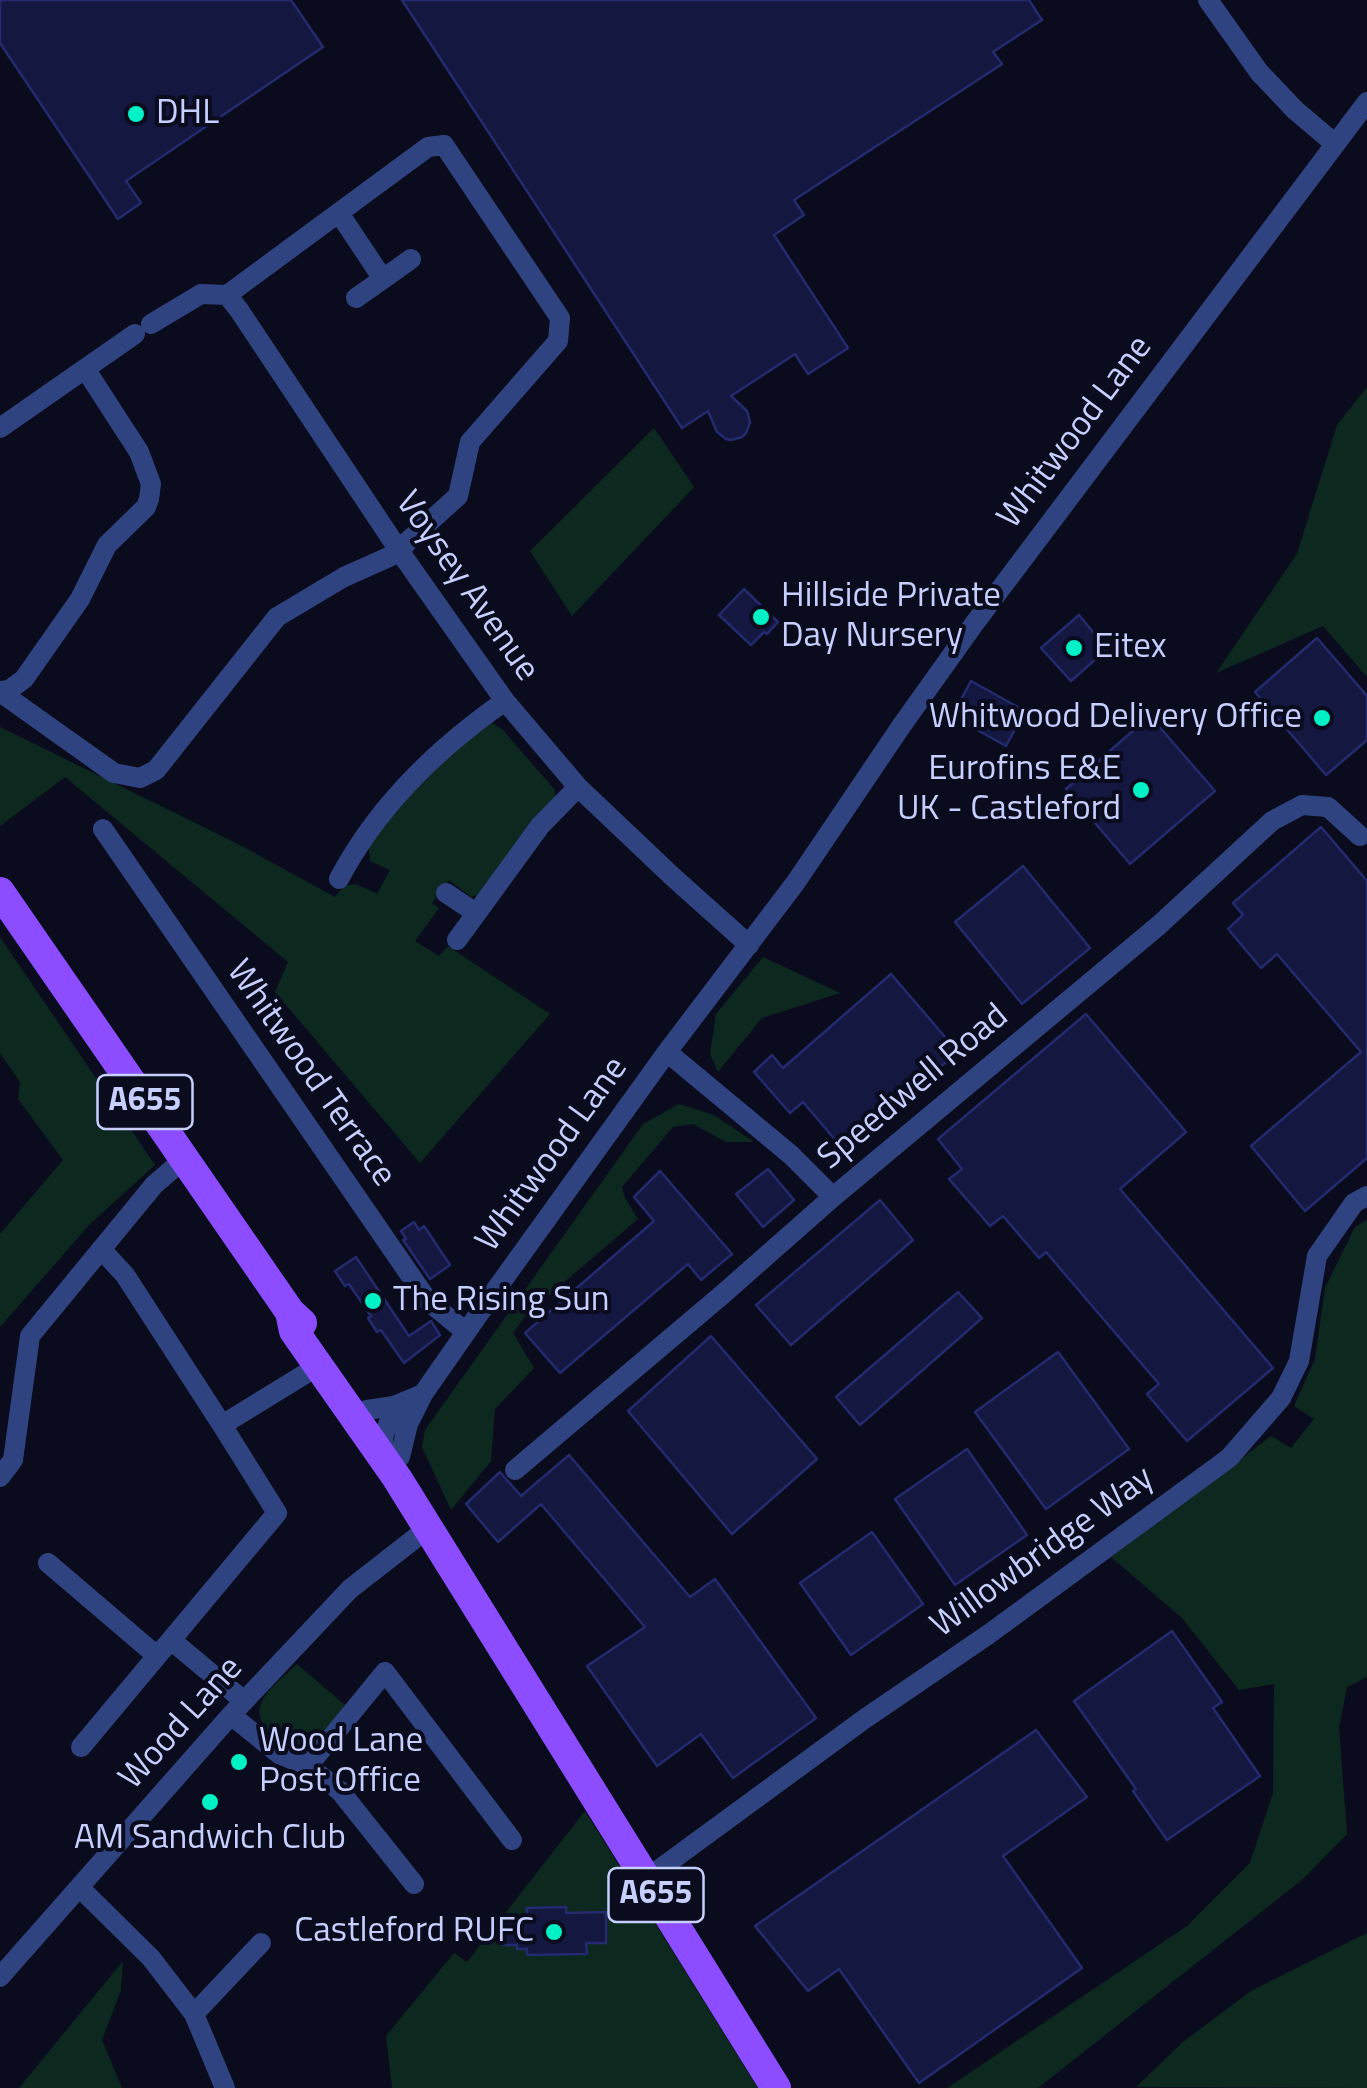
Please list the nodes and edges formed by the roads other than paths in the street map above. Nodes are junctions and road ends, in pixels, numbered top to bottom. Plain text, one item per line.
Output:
1 (1208, 0) edge
2 (1367, 102) edge
3 (1334, 143) junction
4 (339, 213) junction
5 (410, 259) dead end
6 (383, 279) junction
7 (227, 295) junction
8 (356, 298) dead end
9 (86, 370) junction
10 (0, 428) edge
11 (400, 552) junction
12 (0, 691) edge
13 (505, 701) junction
14 (578, 787) junction
15 (112, 834) dead end
16 (1360, 836) dead end
17 (339, 879) dead end
18 (0, 892) edge
19 (446, 893) dead end
20 (476, 913) junction
21 (457, 940) dead end
22 (750, 944) junction
23 (667, 1052) junction
24 (184, 1158) junction
25 (1367, 1196) edge
26 (832, 1198) junction
27 (101, 1249) junction
28 (290, 1312) junction
29 (466, 1332) junction
30 (318, 1366) junction
31 (423, 1394) junction
32 (222, 1425) junction
33 (386, 1433) junction
34 (516, 1470) dead end
35 (0, 1477) edge
36 (426, 1527) junction
37 (48, 1563) dead end
38 (172, 1640) junction
39 (157, 1656) junction
40 (238, 1708) junction
41 (80, 1747) dead end
42 (308, 1766) junction
43 (512, 1840) dead end
44 (646, 1879) junction
45 (414, 1884) dead end
46 (80, 1888) junction
47 (261, 1944) dead end
48 (0, 1977) edge
49 (194, 2014) junction
50 (225, 2088) edge
51 (776, 2088) edge

1 - 3 street
2 - 3 street, Whitwood Lane
3 - 22 street, Whitwood Lane
4 - 6 street
4 - 7 street
4 - 11 street
5 - 6 street
6 - 8 street
7 - 9 street
7 - 11 street, Voysey Avenue
9 - 10 street
9 - 12 street
11 - 12 street
11 - 13 street, Voysey Avenue
13 - 14 street, Voysey Avenue
13 - 17 street
14 - 20 street
14 - 22 street, Voysey Avenue
15 - 29 street, Whitwood Terrace
16 - 26 street, Speedwell Road
18 - 24 main road, A655
19 - 20 street
20 - 21 street
22 - 23 street, Whitwood Lane
23 - 26 street, Whitwood Lane
23 - 29 street, Whitwood Lane
24 - 27 street
24 - 28 main road, A655
25 - 44 street, Willowbridge Way
26 - 34 street, Speedwell Road
27 - 32 street
27 - 35 street
28 - 30 main road, A655
28 - 33 main road, A655
29 - 31 street, Whitwood Lane
30 - 32 street
30 - 33 main road, A655
31 - 33 street
31 - 33 street, Whitwood Lane
32 - 38 street
33 - 36 main road, A655
36 - 40 street, Wood Lane
36 - 44 main road, A655
37 - 39 street
38 - 39 street
38 - 40 street
39 - 41 street
40 - 42 street
40 - 46 street, Wood Lane
42 - 43 street
42 - 45 street
44 - 51 main road, A655
46 - 48 street, Wood Lane
46 - 49 street
47 - 49 street
49 - 50 street

